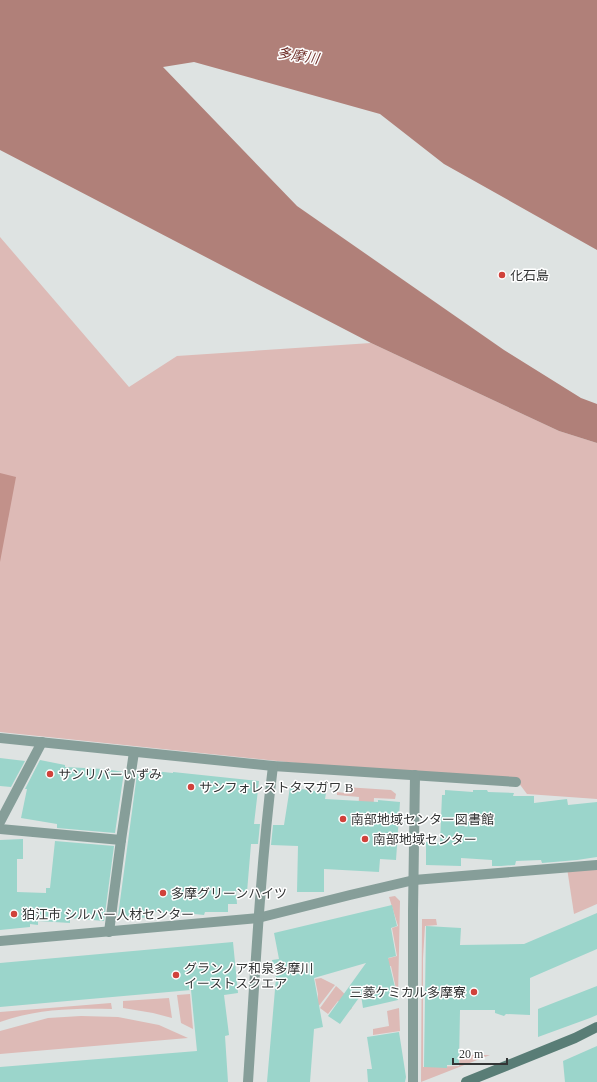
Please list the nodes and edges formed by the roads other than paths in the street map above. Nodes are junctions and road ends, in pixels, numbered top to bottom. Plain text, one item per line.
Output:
1 (0, 738) edge
2 (42, 742) junction
3 (134, 752) junction
4 (273, 766) junction
5 (415, 775) junction
6 (516, 782) dead end
7 (0, 822) edge
8 (0, 829) edge
9 (121, 840) junction
10 (597, 865) edge
11 (414, 880) junction
12 (258, 918) junction
13 (109, 932) junction
14 (0, 941) edge
15 (597, 1027) edge
16 (248, 1082) edge
17 (413, 1082) edge
18 (466, 1082) edge

1 - 2 street
2 - 3 street
2 - 7 street
3 - 4 street
3 - 9 street
4 - 5 street
4 - 12 street
5 - 6 street
5 - 11 street
8 - 9 street
9 - 13 street
10 - 11 street
11 - 12 street
11 - 17 street
12 - 13 street
12 - 16 street
13 - 14 street
15 - 18 street

